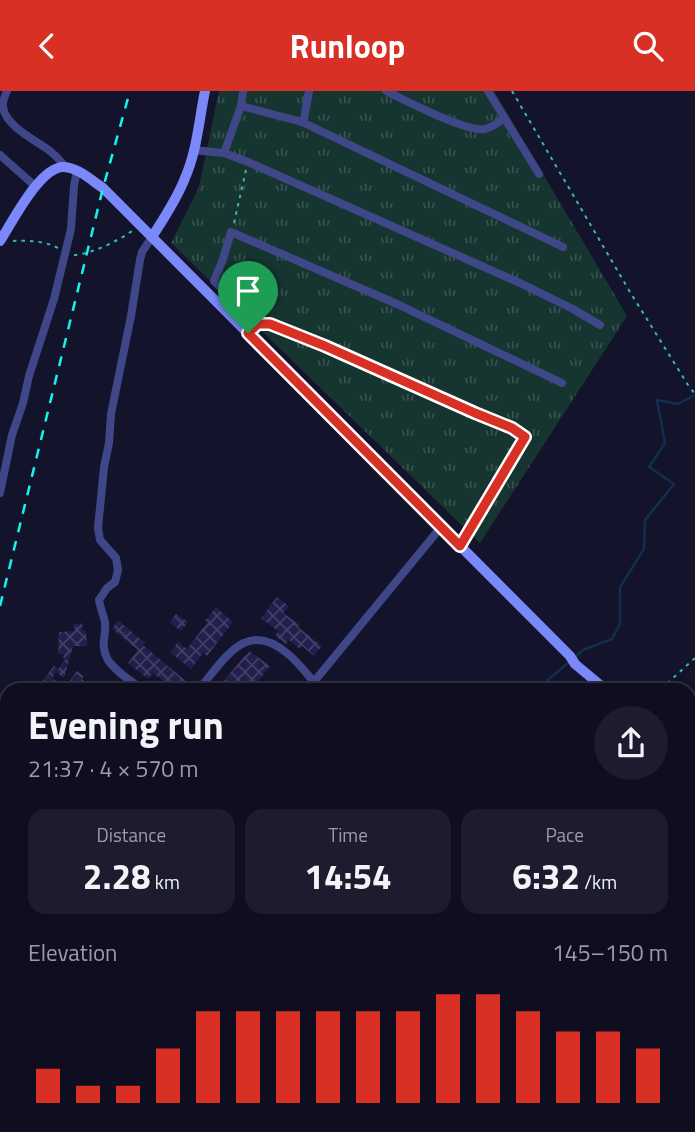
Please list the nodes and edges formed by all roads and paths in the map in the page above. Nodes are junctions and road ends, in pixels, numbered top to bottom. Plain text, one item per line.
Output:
1 (7, 91) edge
2 (205, 91) edge
3 (243, 91) edge
4 (309, 91) edge
5 (386, 91) edge
6 (488, 91) edge
7 (512, 91) edge
8 (241, 106) junction
9 (504, 118) junction
10 (302, 122) junction
11 (193, 150) junction
12 (224, 153) junction
13 (0, 155) edge
14 (248, 162) junction
15 (65, 167) junction
16 (78, 171) junction
17 (539, 174) dead end
18 (35, 186) junction
19 (232, 232) junction
20 (152, 237) junction
21 (0, 241) edge
22 (563, 247) dead end
23 (258, 324) junction
24 (600, 325) dead end
25 (248, 333) junction
26 (562, 383) dead end
27 (695, 394) edge
28 (0, 493) edge
29 (441, 527) junction
30 (460, 546) junction
31 (695, 658) edge
32 (134, 683) edge
33 (204, 683) edge
34 (309, 683) edge
35 (313, 683) edge
36 (599, 683) edge
37 (667, 683) edge

1 - 15 street
2 - 11 street
3 - 8 street
4 - 10 street
5 - 9 street
6 - 9 street
7 - 27 path
8 - 10 street
8 - 12 street
9 - 17 street
10 - 22 street
11 - 12 street
11 - 20 street
12 - 14 street
13 - 18 street
14 - 19 path
14 - 24 street
15 - 16 street
15 - 18 street
16 - 20 street
16 - 28 street
18 - 21 street
19 - 23 street
19 - 26 street
20 - 25 street
20 - 32 street
23 - 25 street
23 - 30 street
25 - 29 street
29 - 30 street
29 - 35 street
30 - 36 street
31 - 37 path
33 - 34 street

